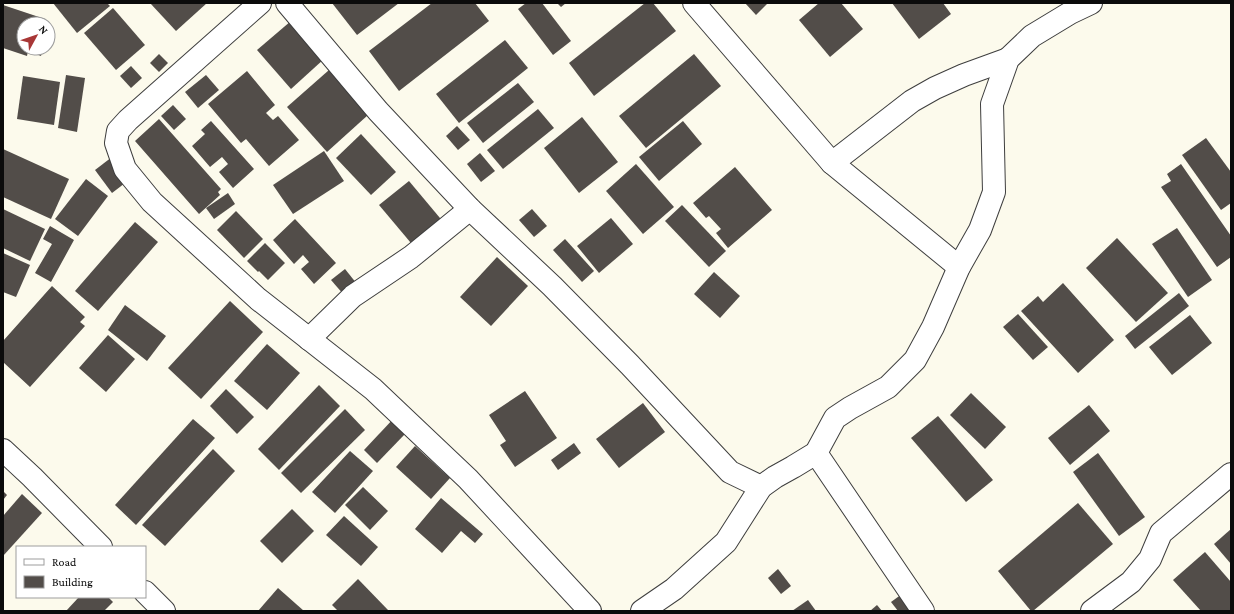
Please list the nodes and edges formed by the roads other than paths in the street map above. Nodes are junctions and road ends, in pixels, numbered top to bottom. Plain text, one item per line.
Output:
1 (260, 3) edge
2 (287, 3) edge
3 (694, 3) edge
4 (1091, 3) edge
5 (1008, 59) junction
6 (832, 163) junction
7 (470, 209) junction
8 (959, 267) junction
9 (309, 339) junction
10 (3, 450) edge
11 (816, 453) junction
12 (730, 472) junction
13 (1231, 474) edge
14 (761, 487) junction
15 (742, 516) junction
16 (100, 546) edge
17 (146, 593) edge
18 (164, 611) edge
19 (590, 611) edge
20 (642, 611) edge
21 (923, 611) edge
22 (1092, 611) edge

1 - 9 street
2 - 7 street
3 - 6 street
4 - 5 street
5 - 6 street
5 - 8 street
6 - 8 street
7 - 9 street
7 - 12 street
8 - 11 street
9 - 19 street
10 - 16 street
11 - 14 street
11 - 21 street
12 - 14 street
12 - 15 street
13 - 22 street
14 - 15 street
15 - 20 street
17 - 18 street

